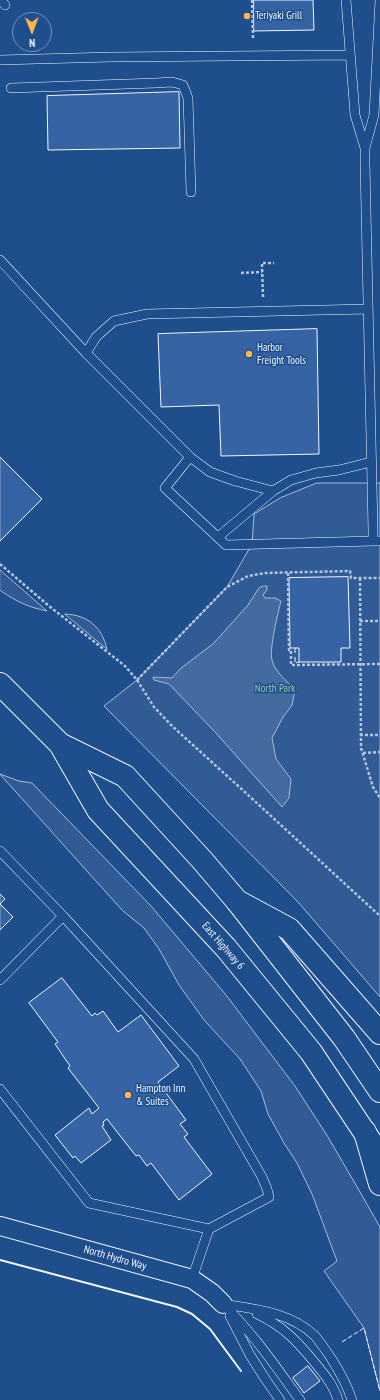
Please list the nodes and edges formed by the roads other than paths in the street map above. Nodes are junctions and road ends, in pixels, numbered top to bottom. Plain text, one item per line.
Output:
1 (346, 0) edge
2 (380, 0) edge
3 (350, 55) junction
4 (0, 60) edge
5 (379, 64) edge
6 (11, 88) dead end
7 (366, 148) junction
8 (190, 192) dead end
9 (0, 260) edge
10 (368, 309) junction
11 (86, 353) junction
12 (190, 457) junction
13 (371, 462) junction
14 (273, 491) junction
15 (218, 538) junction
16 (377, 541) edge
17 (0, 684) edge
18 (60, 744) junction
19 (0, 851) edge
20 (237, 901) junction
21 (64, 916) junction
22 (0, 980) edge
23 (380, 1033) edge
24 (0, 1089) edge
25 (380, 1091) edge
26 (365, 1132) junction
27 (380, 1155) edge
28 (380, 1184) edge
29 (0, 1226) edge
30 (209, 1229) junction
31 (192, 1280) junction
32 (223, 1304) junction
33 (280, 1400) edge
34 (300, 1400) edge
35 (338, 1400) edge
36 (352, 1400) edge

1 - 3 lane
2 - 5 lane
3 - 4 lane
3 - 7 lane
5 - 7 lane
6 - 8 lane
7 - 10 lane
9 - 11 lane
10 - 11 lane
10 - 13 lane
11 - 12 lane
12 - 14 lane
12 - 15 lane
13 - 14 lane
13 - 16 lane
14 - 15 lane
15 - 16 lane
17 - 18 highway, East Highway 6
18 - 20 highway, East Highway 6
18 - 26 highway, East Highway 6
19 - 21 lane
20 - 23 highway
20 - 25 highway, East Highway 6
21 - 22 lane
21 - 30 lane
24 - 30 lane
26 - 27 highway, East Highway 6
26 - 28 highway
29 - 31 street, North Hydro Way
30 - 31 lane
31 - 32 street, North Hydro Way
32 - 33 lane
32 - 34 lane
32 - 35 lane
32 - 36 lane

